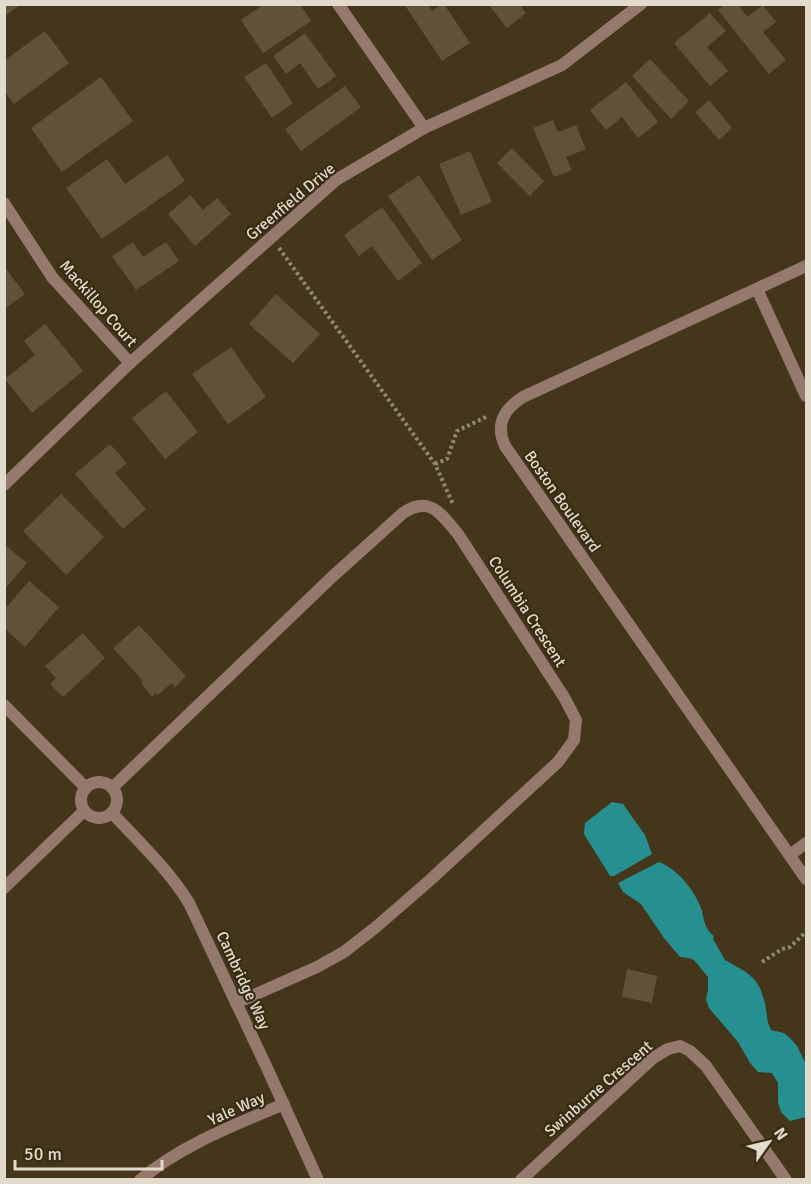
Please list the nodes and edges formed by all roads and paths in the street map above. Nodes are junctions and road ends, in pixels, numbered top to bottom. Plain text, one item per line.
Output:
1 (338, 4) edge
2 (641, 4) edge
3 (424, 128) junction
4 (4, 203) edge
5 (272, 238) junction
6 (807, 266) edge
7 (757, 289) junction
8 (130, 363) junction
9 (807, 396) edge
10 (512, 404) junction
11 (435, 464) junction
12 (4, 485) edge
13 (456, 510) dead end
14 (4, 705) edge
15 (86, 788) junction
16 (112, 788) junction
17 (84, 811) junction
18 (112, 813) junction
19 (807, 843) edge
20 (790, 855) junction
21 (807, 879) edge
22 (4, 888) edge
23 (807, 932) edge
24 (762, 962) dead end
25 (236, 1003) junction
26 (284, 1104) junction
27 (140, 1179) edge
28 (318, 1179) edge
29 (521, 1179) edge
30 (786, 1179) edge

1 - 3 street
2 - 3 street, Greenfield Drive
3 - 5 street, Greenfield Drive
4 - 8 street, Mackillop Court
5 - 8 street, Greenfield Drive
5 - 11 path
6 - 7 street
7 - 9 street
7 - 10 street
8 - 12 street, Greenfield Drive
10 - 11 path
10 - 20 street, Boston Boulevard
11 - 13 path
14 - 15 street
15 - 16 street
15 - 17 street
16 - 18 street
16 - 25 street, Columbia Crescent
17 - 18 street
17 - 22 street
18 - 25 street, Cambridge Way
19 - 20 street
20 - 21 street, Boston Boulevard
23 - 24 path
25 - 26 street, Cambridge Way
26 - 27 street, Yale Way
26 - 28 street, Cambridge Way
29 - 30 street, Swinburne Crescent

